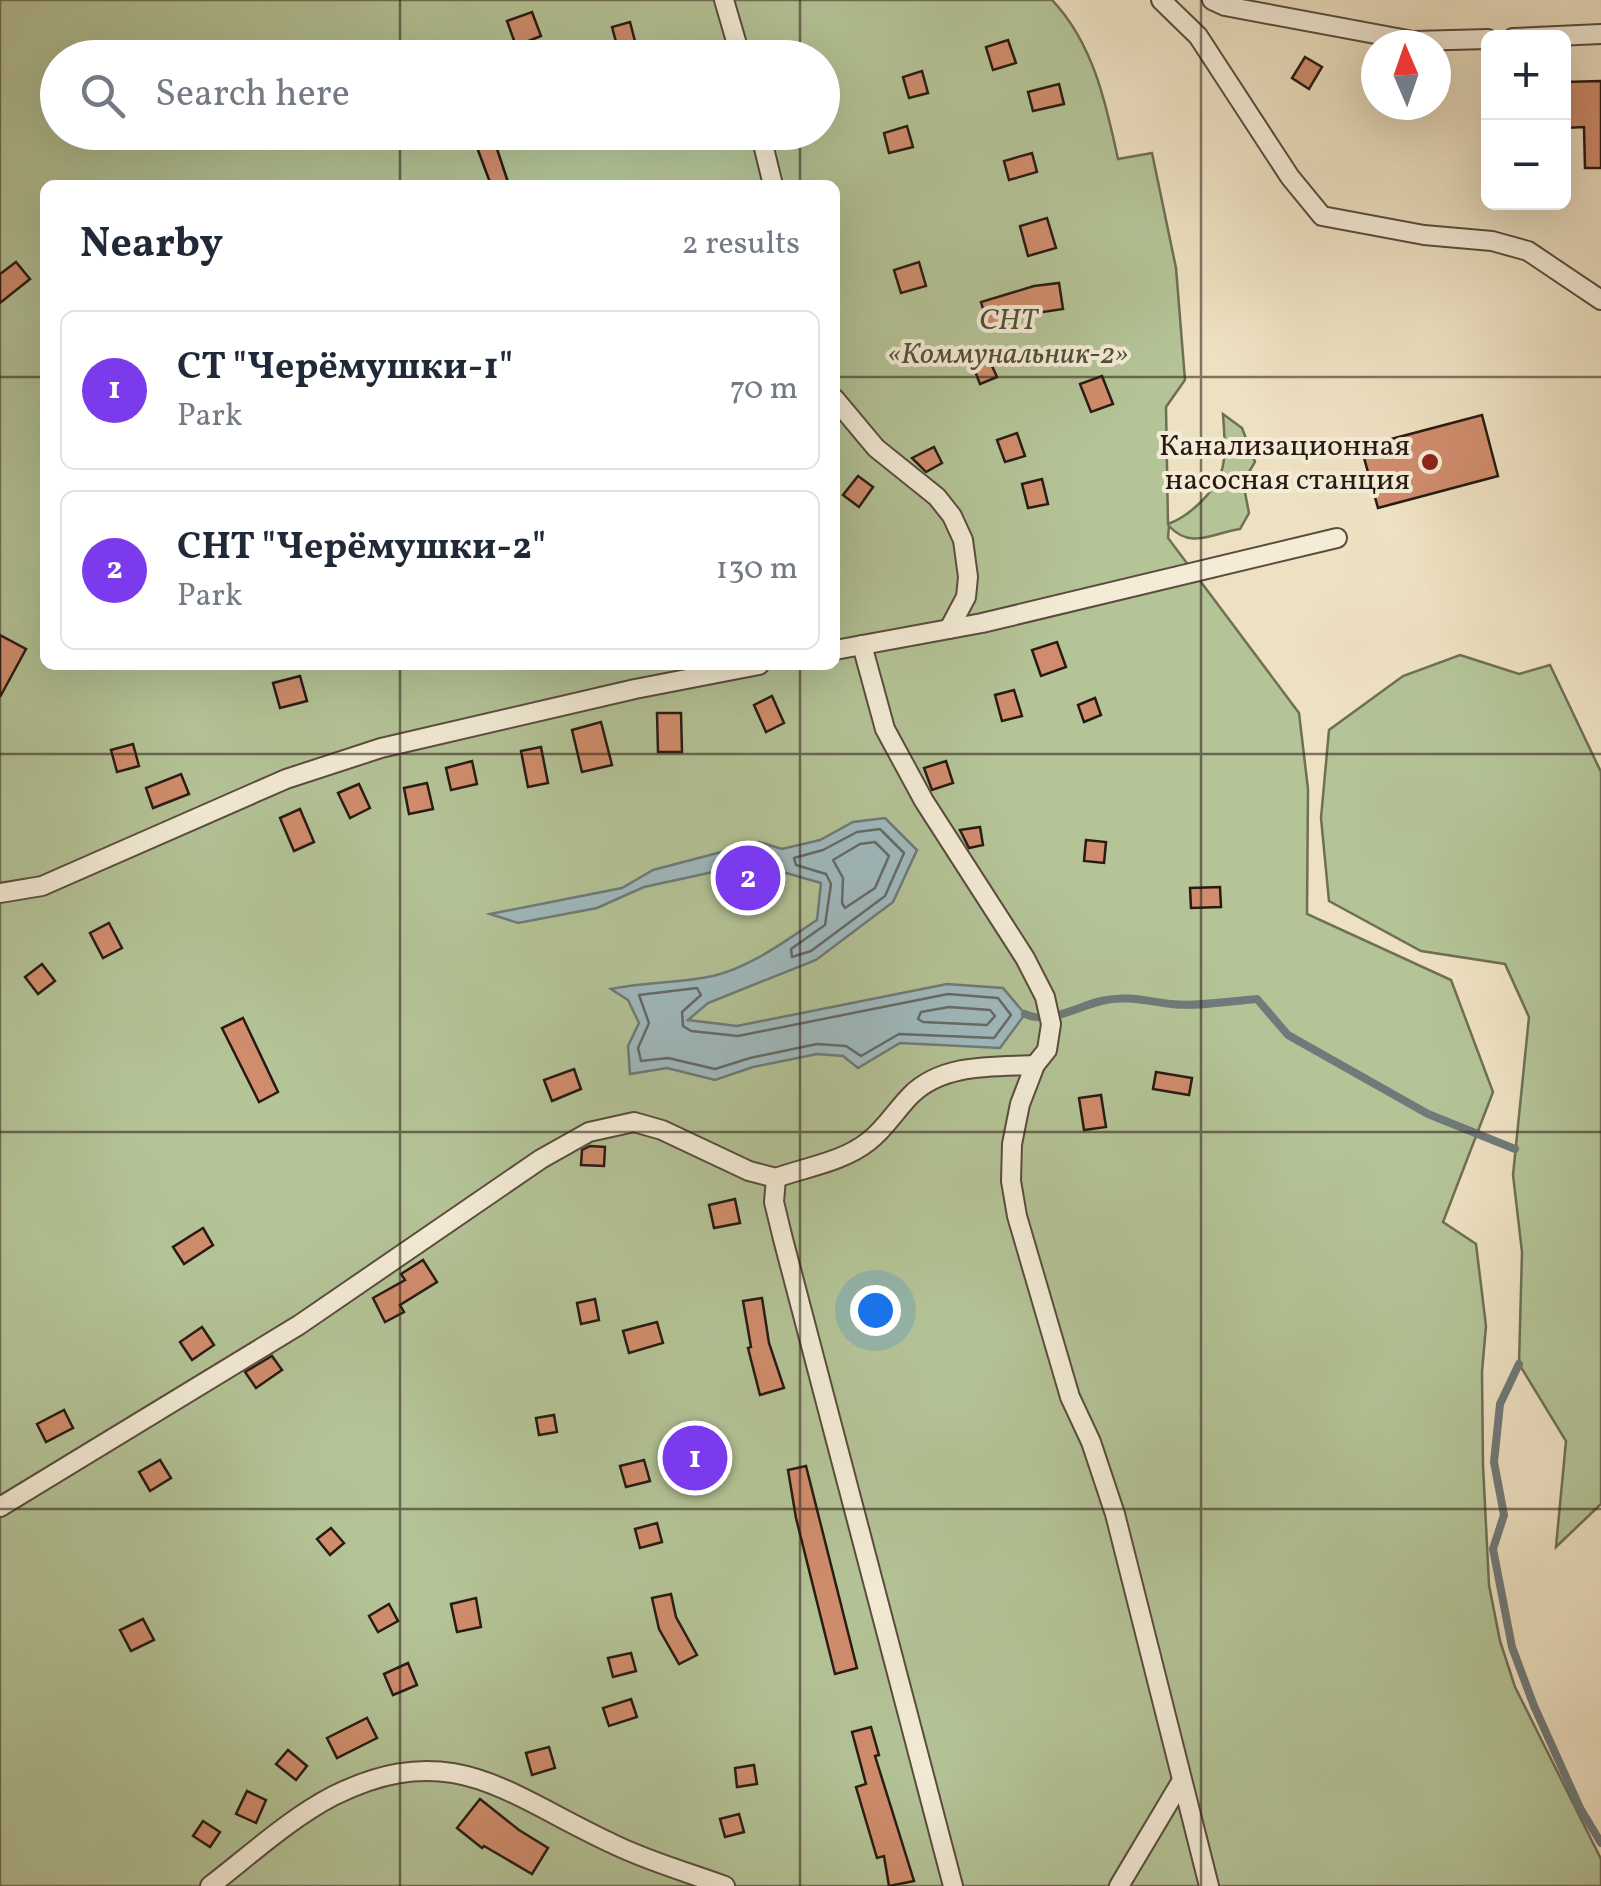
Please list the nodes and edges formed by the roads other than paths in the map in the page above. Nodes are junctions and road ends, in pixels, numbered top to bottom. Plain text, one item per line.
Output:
1 (724, 0) edge
2 (1161, 0) edge
3 (1212, 0) edge
4 (1601, 34) edge
5 (1571, 35) edge
6 (1481, 38) edge
7 (736, 40) edge
8 (764, 150) edge
9 (771, 180) edge
10 (1601, 300) edge
11 (840, 405) edge
12 (1337, 538) dead end
13 (950, 629) junction
14 (862, 645) junction
15 (840, 649) edge
16 (733, 670) edge
17 (0, 893) edge
18 (1036, 1065) junction
19 (776, 1178) junction
20 (0, 1506) edge
21 (1182, 1782) junction
22 (210, 1886) edge
23 (725, 1886) edge
24 (953, 1886) edge
25 (1120, 1886) edge
26 (1209, 1886) edge

1 - 7 street
2 - 10 street
3 - 6 street
4 - 5 street
8 - 9 street
11 - 13 street
12 - 13 street
13 - 14 street
14 - 15 street
14 - 18 street
16 - 17 street
18 - 19 street
18 - 21 street
19 - 20 street
19 - 24 street
21 - 25 street
21 - 26 street
22 - 23 street

